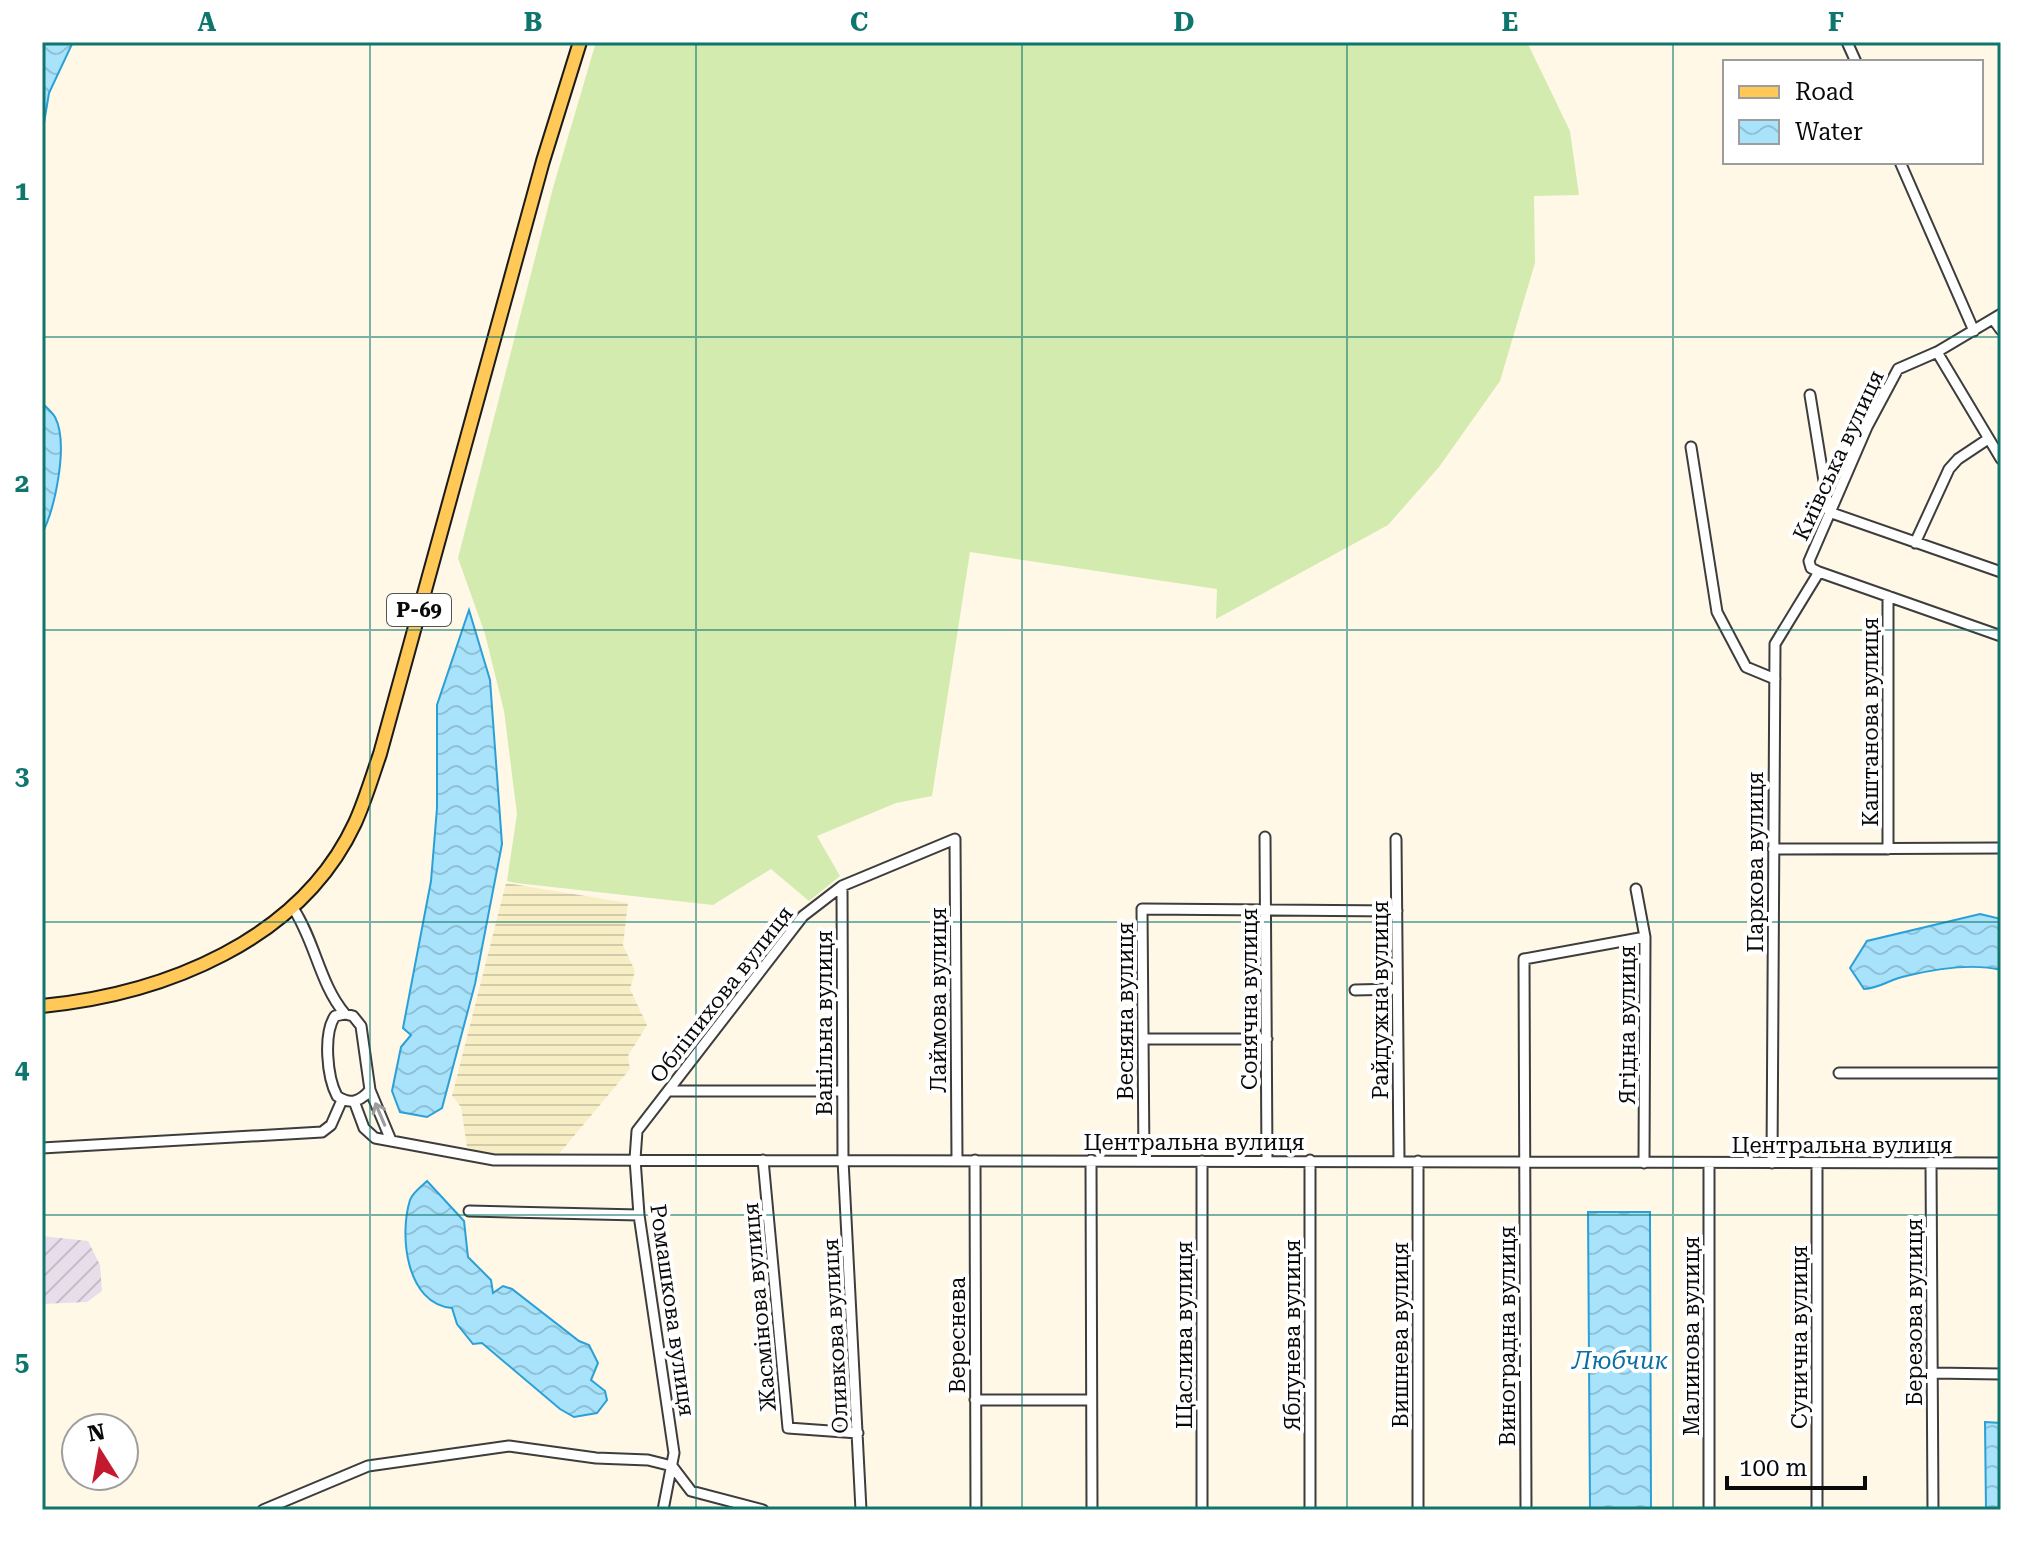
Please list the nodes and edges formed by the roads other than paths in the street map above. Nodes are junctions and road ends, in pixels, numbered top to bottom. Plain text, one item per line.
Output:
1 (580, 42) edge
2 (1901, 164) edge
3 (1997, 316) edge
4 (2001, 330) edge
5 (1974, 331) junction
6 (1937, 352) junction
7 (1810, 395) dead end
8 (1988, 439) junction
9 (1691, 447) dead end
10 (2001, 459) edge
11 (1829, 512) junction
12 (1915, 543) junction
13 (1819, 572) junction
14 (2001, 572) edge
15 (1888, 596) junction
16 (2001, 636) edge
17 (1775, 679) junction
18 (1265, 837) dead end
19 (955, 839) joint
20 (1396, 839) dead end
21 (2001, 848) edge
22 (1773, 849) junction
23 (1888, 849) junction
24 (842, 886) junction
25 (1636, 889) dead end
26 (293, 908) junction
27 (1266, 910) junction
28 (1397, 911) junction
29 (1645, 937) junction
30 (1397, 989) junction
31 (1355, 990) dead end
32 (42, 1006) edge
33 (340, 1015) junction
34 (1143, 1039) junction
35 (1267, 1039) junction
36 (1839, 1073) dead end
37 (2001, 1073) edge
38 (370, 1090) junction
39 (669, 1091) junction
40 (842, 1091) junction
41 (342, 1100) junction
42 (354, 1101) junction
43 (390, 1138) junction
44 (42, 1148) edge
45 (635, 1159) junction
46 (763, 1160) junction
47 (843, 1160) junction
48 (957, 1160) junction
49 (975, 1160) junction
50 (1091, 1160) junction
51 (1267, 1160) junction
52 (1310, 1160) junction
53 (1399, 1160) junction
54 (1144, 1161) junction
55 (1202, 1161) junction
56 (1418, 1161) junction
57 (1524, 1162) junction
58 (1931, 1162) junction
59 (1644, 1163) junction
60 (1709, 1163) junction
61 (1772, 1163) junction
62 (2001, 1163) edge
63 (1817, 1164) junction
64 (469, 1211) dead end
65 (639, 1215) junction
66 (1932, 1373) junction
67 (2001, 1374) edge
68 (975, 1400) junction
69 (1091, 1400) junction
70 (858, 1433) junction
71 (672, 1466) junction
72 (263, 1510) edge
73 (663, 1510) edge
74 (763, 1510) edge
75 (861, 1510) edge
76 (976, 1510) edge
77 (1092, 1510) edge
78 (1202, 1510) edge
79 (1310, 1510) edge
80 (1418, 1510) edge
81 (1526, 1510) edge
82 (1709, 1510) edge
83 (1817, 1510) edge
84 (1933, 1510) edge

1 - 26 main road, Р-69
2 - 5 street
3 - 4 street
3 - 5 street, Київська вулиця
5 - 6 street, Київська вулиця
6 - 8 street
6 - 11 street, Київська вулиця
7 - 11 street
8 - 10 street
8 - 12 street
9 - 17 street
11 - 12 street
11 - 13 street, Київська вулиця
12 - 14 street
13 - 15 street
13 - 17 street, Паркова вулиця
15 - 16 street
15 - 23 street, Каштанова вулиця
17 - 22 street, Паркова вулиця
18 - 27 street, Сонячна вулиця
19 - 24 street, Обліпихова вулиця
19 - 48 street, Лаймова вулиця
20 - 28 street, Райдужна вулиця
21 - 23 street
22 - 23 street
22 - 61 street, Паркова вулиця
24 - 39 street, Обліпихова вулиця
24 - 40 street, Ванільна вулиця
25 - 29 street, Ягідна вулиця
26 - 32 main road, Р-69
26 - 33 street
27 - 28 street
27 - 34 street, Весняна вулиця
27 - 35 street, Сонячна вулиця
28 - 30 street, Райдужна вулиця
29 - 57 street, Виноградна вулиця
29 - 59 street, Ягідна вулиця
30 - 31 street
30 - 53 street, Райдужна вулиця
33 - 38 street
33 - 41 street
34 - 35 street
34 - 54 street, Весняна вулиця
35 - 51 street, Сонячна вулиця
36 - 37 street
38 - 42 street
43 -> 38 street
39 - 40 street
39 - 45 street, Обліпихова вулиця
40 - 47 street, Ванільна вулиця
41 - 42 street
41 - 44 street
42 - 43 street
43 - 45 street, Центральна вулиця
45 - 46 street, Центральна вулиця
45 - 65 street, Ромашкова вулиця
46 - 47 street, Центральна вулиця
46 - 70 street, Жасмінова вулиця
47 - 48 street, Центральна вулиця
47 - 70 street, Оливкова вулиця
48 - 49 street, Центральна вулиця
49 - 50 street, Центральна вулиця
49 - 68 street, Вереснева
50 - 54 street, Центральна вулиця
50 - 69 street
51 - 52 street, Центральна вулиця
51 - 55 street, Центральна вулиця
52 - 53 street, Центральна вулиця
52 - 79 street, Яблунева вулиця
53 - 56 street, Центральна вулиця
54 - 55 street, Центральна вулиця
55 - 78 street, Щаслива вулиця
56 - 57 street, Центральна вулиця
56 - 80 street, Вишнева вулиця
57 - 59 street, Центральна вулиця
57 - 81 street, Виноградна вулиця
58 - 62 street, Центральна вулиця
58 - 63 street, Центральна вулиця
58 - 66 street, Березова вулиця
59 - 60 street, Центральна вулиця
60 - 61 street, Центральна вулиця
60 - 82 street, Малинова вулиця
61 - 63 street, Центральна вулиця
63 - 83 street, Сунична вулиця
64 - 65 street
65 - 71 street, Ромашкова вулиця
66 - 67 street
66 - 84 street, Березова вулиця
68 - 69 street
68 - 76 street, Вереснева
69 - 77 street
70 - 75 street, Оливкова вулиця
71 - 72 street
71 - 73 street, Ромашкова вулиця
71 - 74 street

